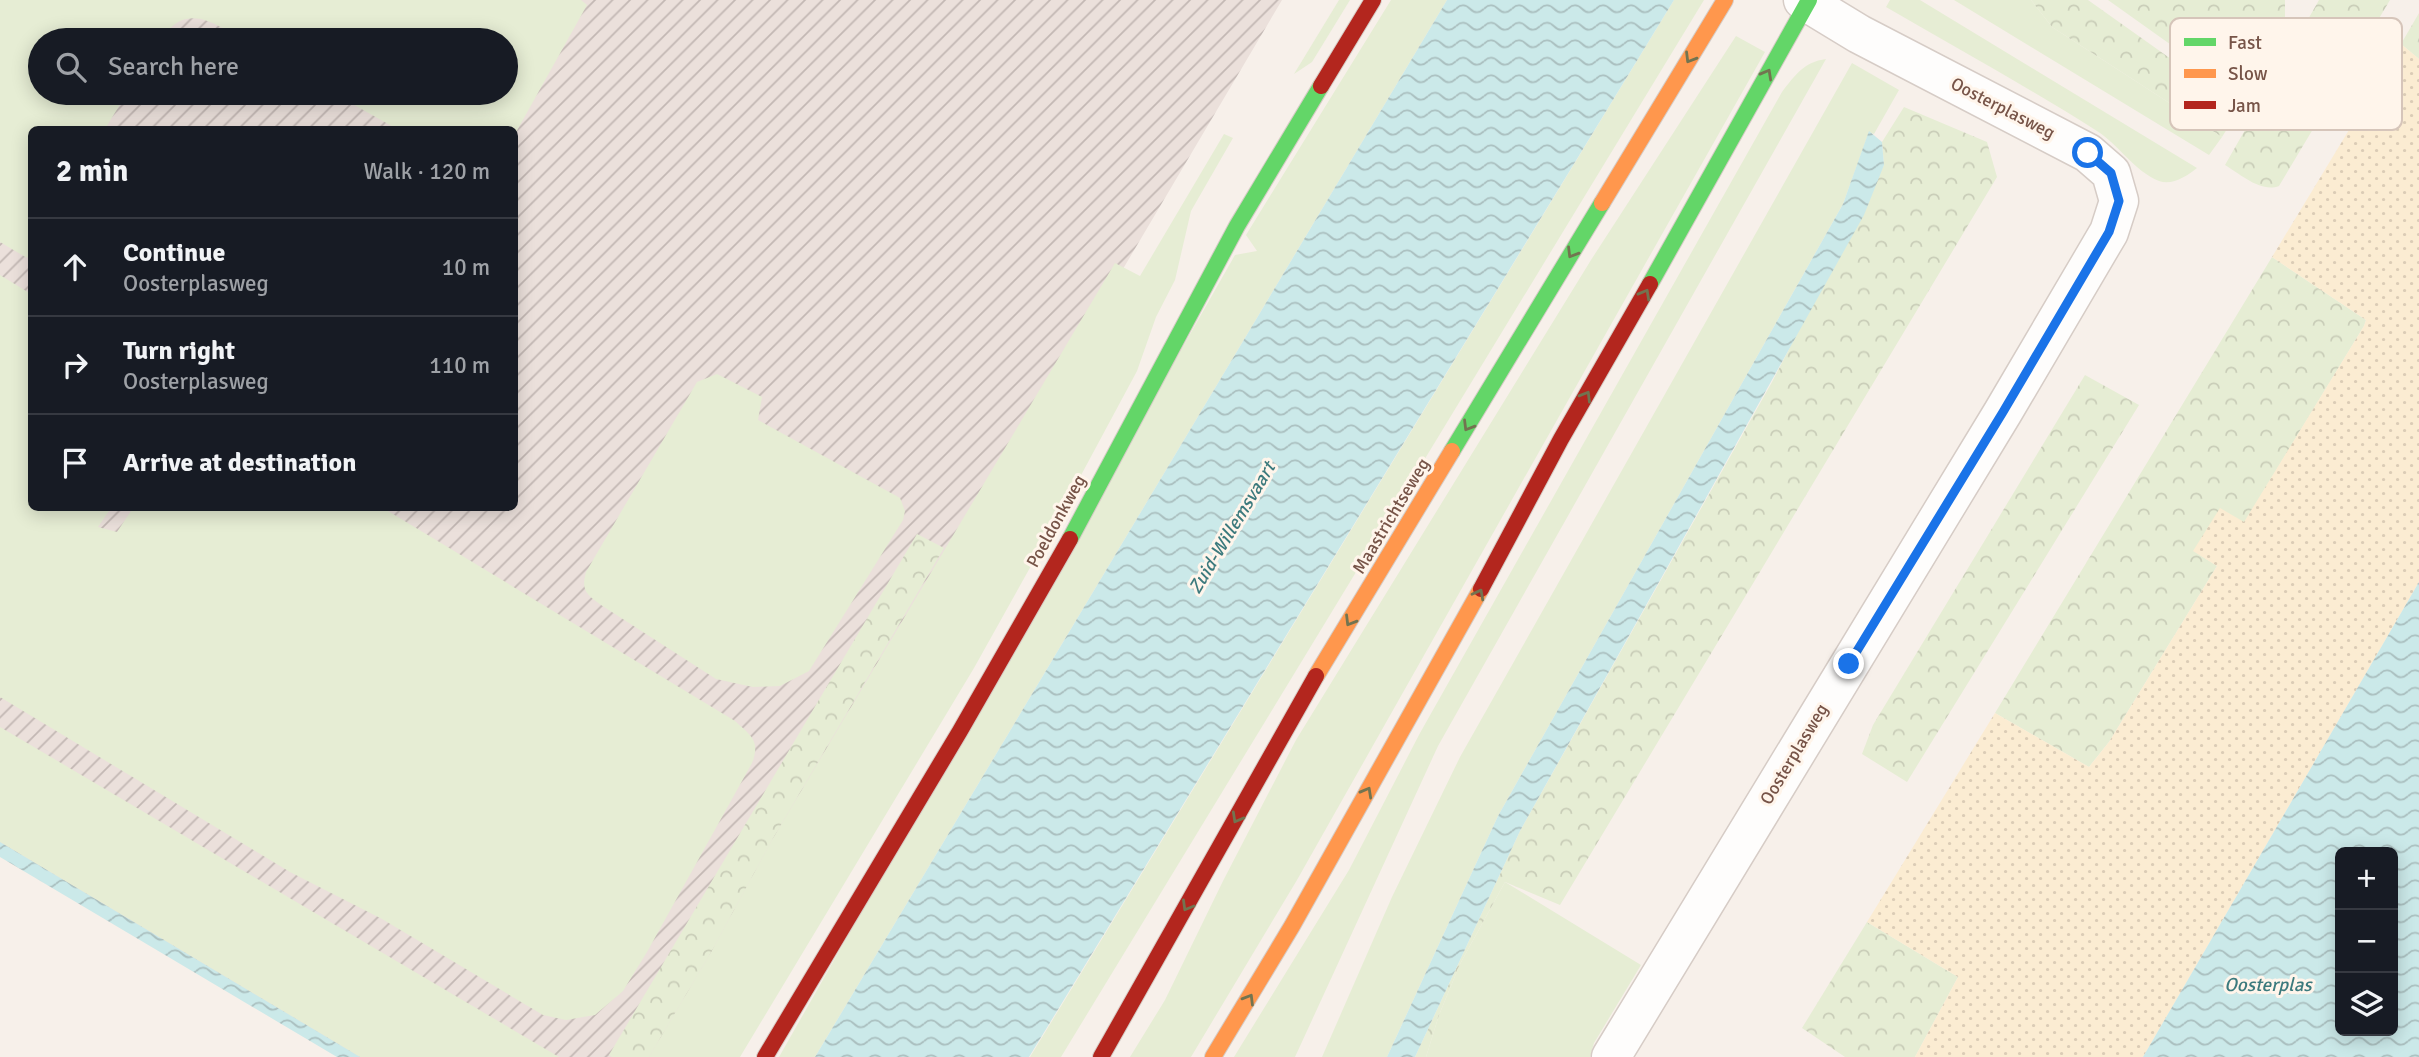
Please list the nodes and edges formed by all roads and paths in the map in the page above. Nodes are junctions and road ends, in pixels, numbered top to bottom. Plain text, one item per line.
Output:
1 (1373, 0) edge
2 (1725, 0) edge
3 (1806, 1) edge
4 (765, 1057) edge
5 (1101, 1057) edge
6 (1213, 1057) edge
7 (1611, 1057) edge

1 - 4 main road, Poeldonkweg
2 -> 5 main road, Maastrichtseweg
6 -> 3 main road
3 - 7 street, Oosterplasweg

